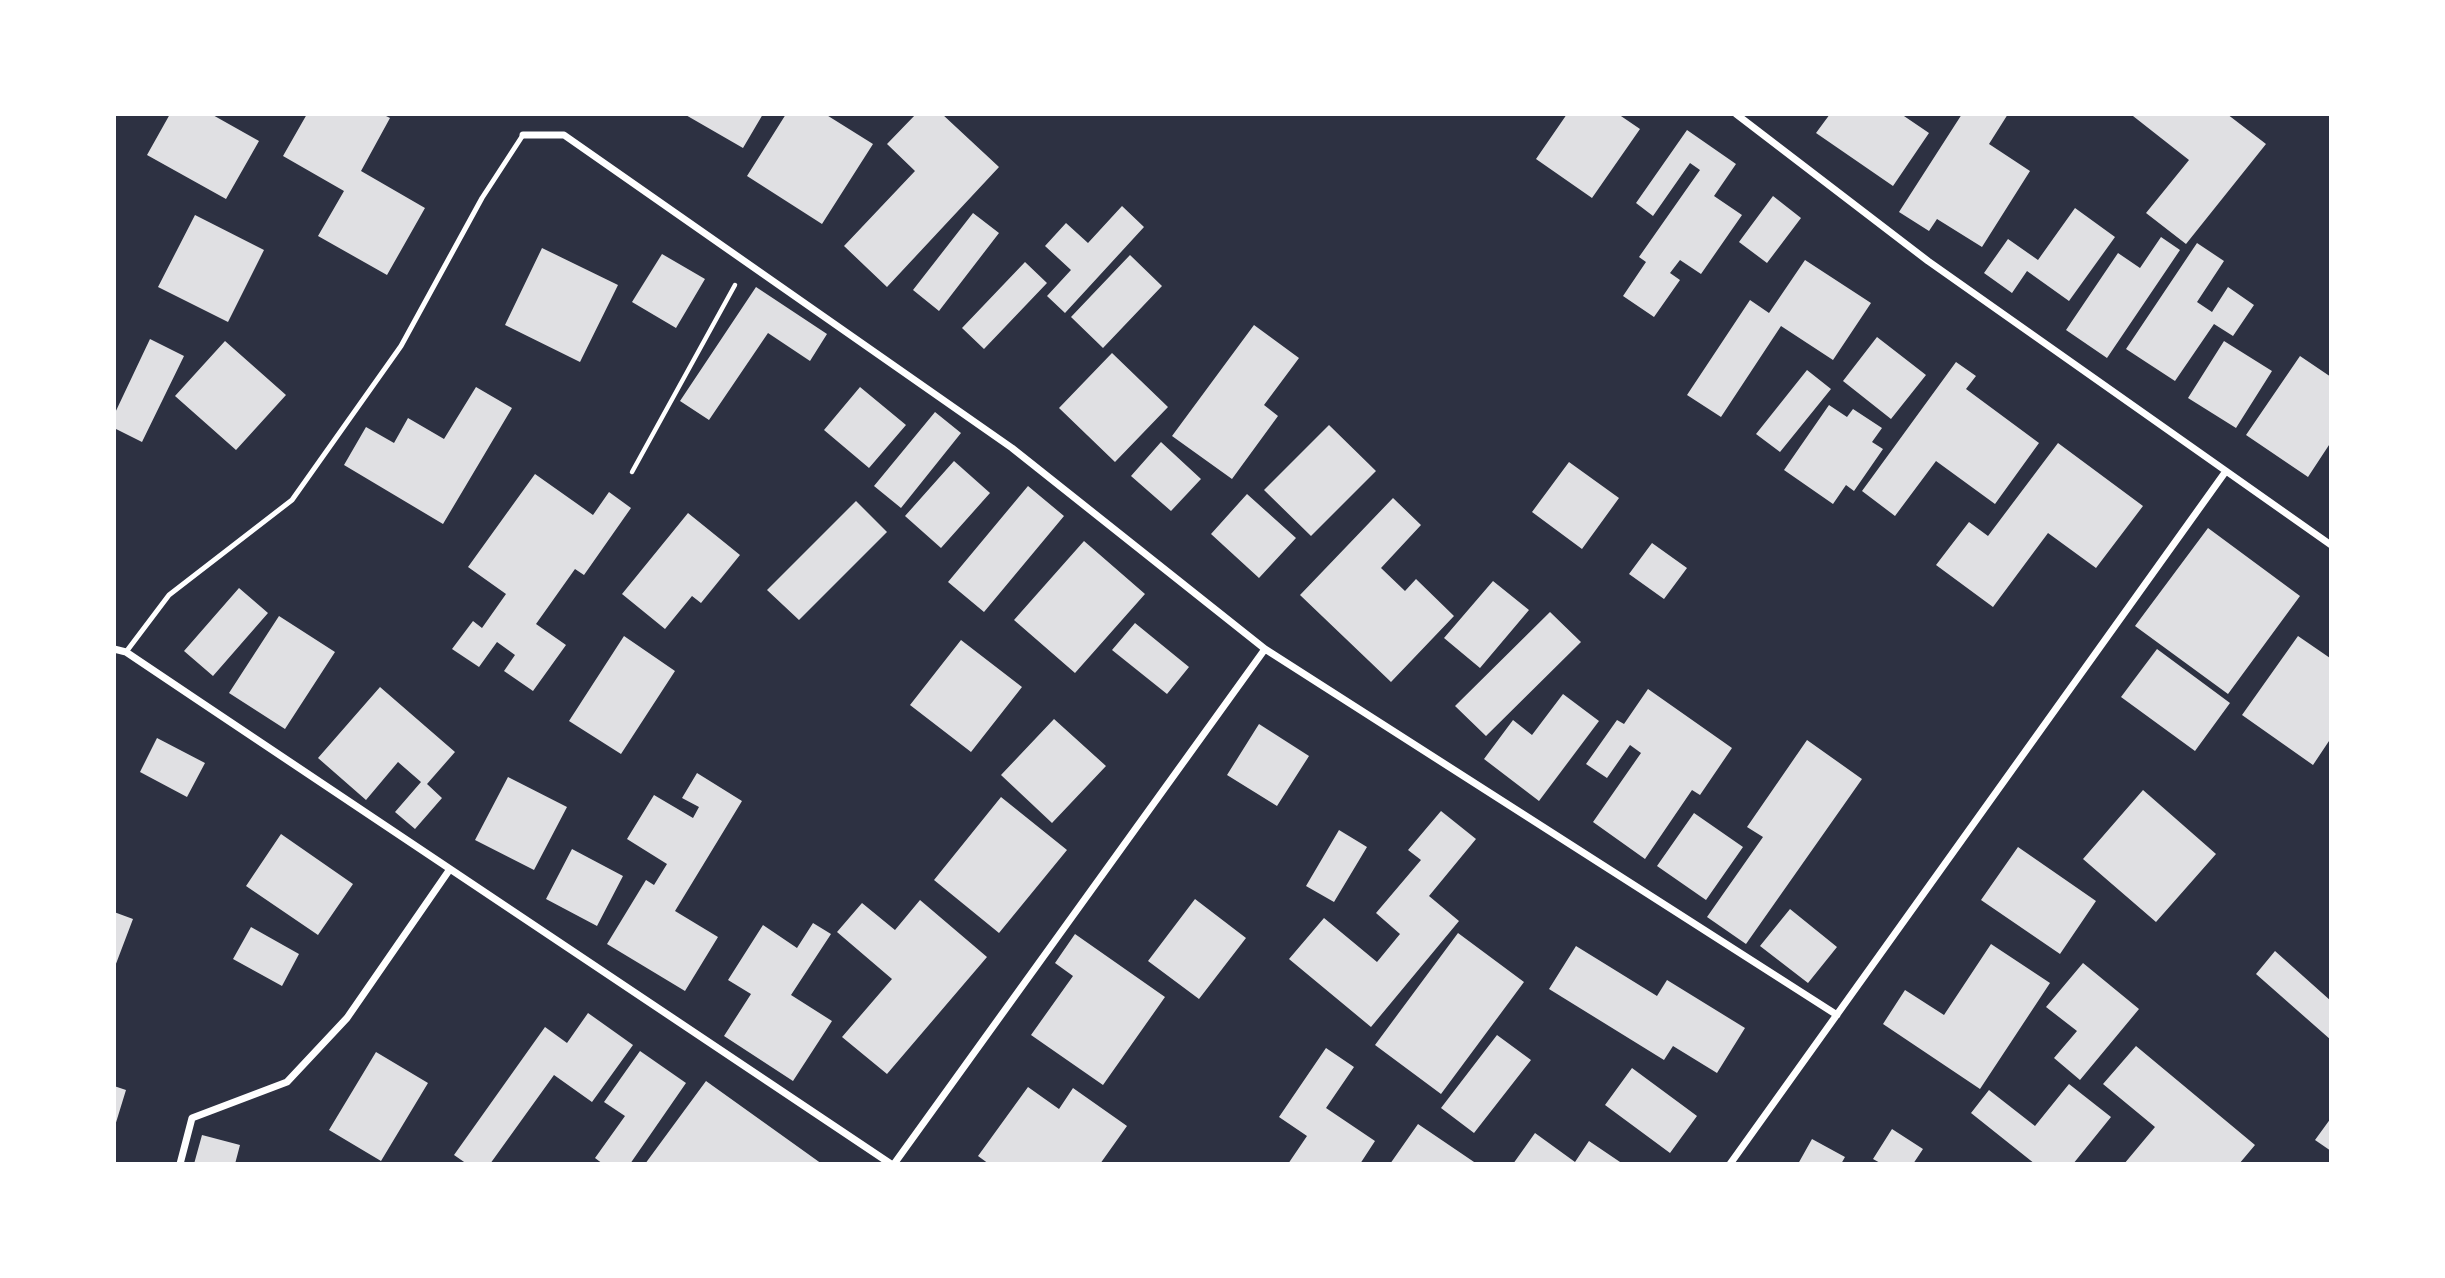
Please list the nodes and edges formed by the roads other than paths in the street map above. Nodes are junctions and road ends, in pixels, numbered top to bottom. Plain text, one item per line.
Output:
1 (1736, 114) edge
2 (523, 135) joint
3 (2226, 471) junction
4 (2331, 545) edge
5 (114, 649) edge
6 (1265, 649) junction
7 (126, 652) junction
8 (450, 869) junction
9 (1837, 1015) junction
10 (180, 1164) edge
11 (892, 1164) edge
12 (1730, 1164) edge

1 - 3 street
2 - 6 street
2 - 7 lane
3 - 4 street
3 - 9 street
5 - 7 street
6 - 9 street
6 - 11 street
7 - 8 street
8 - 10 street
8 - 11 street
9 - 12 street

